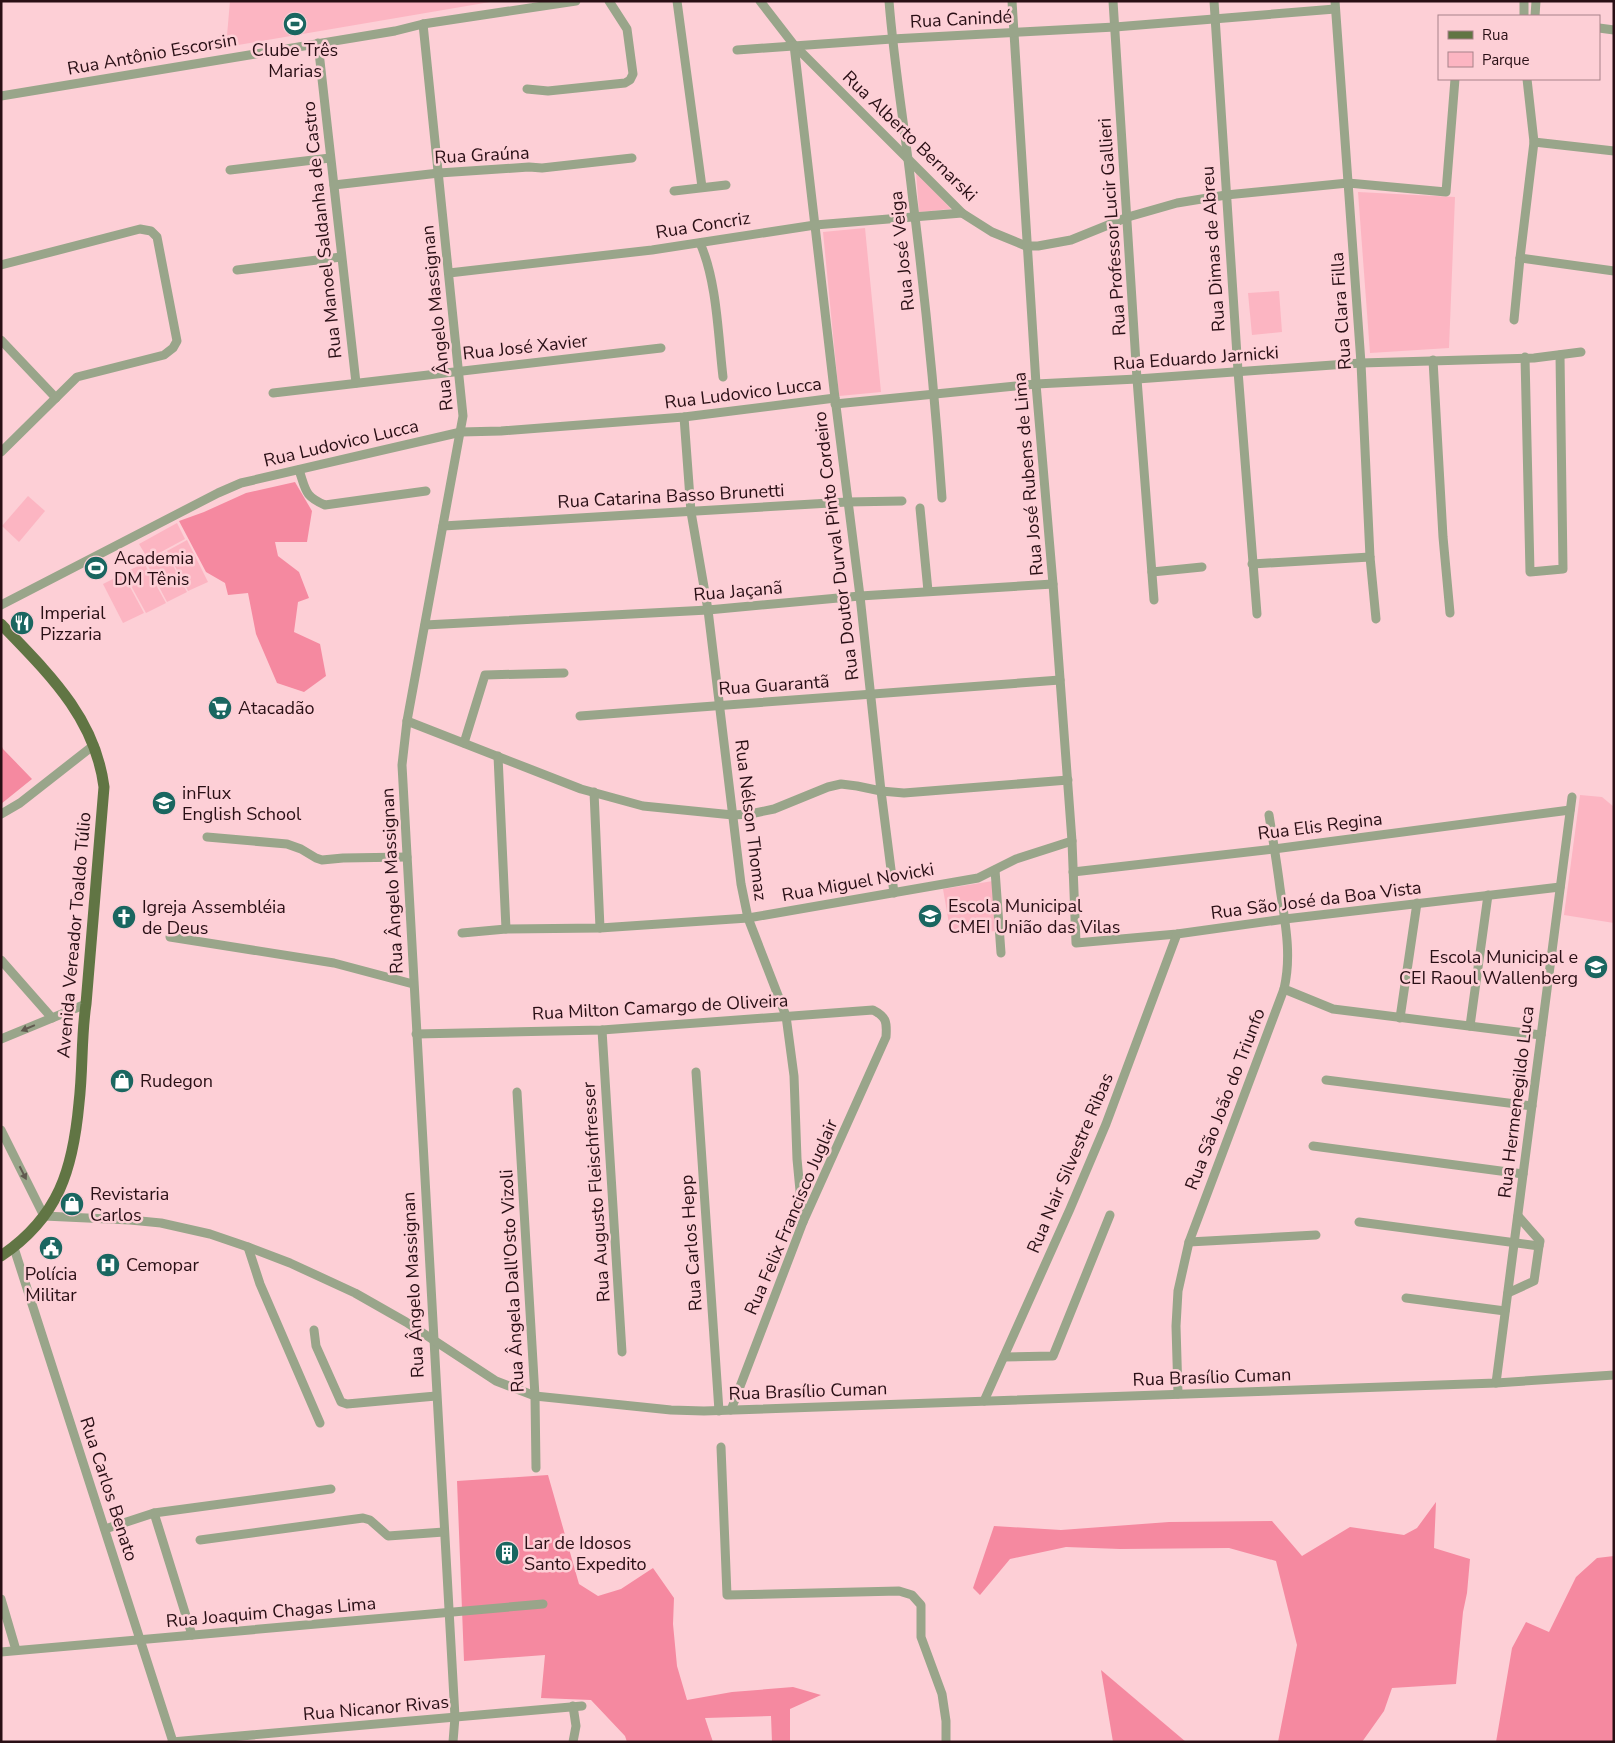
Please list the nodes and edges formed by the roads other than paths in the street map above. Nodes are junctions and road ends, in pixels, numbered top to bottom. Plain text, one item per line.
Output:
1 (576, 1) edge
2 (610, 1) edge
3 (677, 1) edge
4 (760, 1) edge
5 (889, 1) edge
6 (1012, 1) edge
7 (1113, 1) edge
8 (1214, 1) edge
9 (1524, 1) edge
10 (1536, 1) edge
11 (1335, 5) edge
12 (1525, 15) edge
13 (1534, 15) edge
14 (1215, 19) junction
15 (423, 24) junction
16 (1115, 27) junction
17 (1600, 28) edge
18 (1614, 30) edge
19 (1013, 33) junction
20 (892, 39) junction
21 (318, 43) junction
22 (794, 45) junction
23 (737, 50) dead end
24 (1455, 80) edge
25 (1527, 80) edge
26 (527, 89) dead end
27 (1, 96) edge
28 (1534, 142) junction
29 (1614, 151) edge
30 (908, 157) junction
31 (330, 158) junction
32 (632, 158) dead end
33 (230, 170) dead end
34 (439, 173) junction
35 (1348, 182) junction
36 (334, 185) junction
37 (726, 185) dead end
38 (702, 187) junction
39 (674, 191) dead end
40 (1226, 195) junction
41 (962, 213) junction
42 (915, 215) junction
43 (1128, 217) junction
44 (815, 225) junction
45 (700, 243) junction
46 (1026, 246) junction
47 (341, 257) junction
48 (1520, 258) junction
49 (1, 265) edge
50 (237, 270) dead end
51 (1614, 271) edge
52 (449, 273) junction
53 (1514, 320) dead end
54 (1, 340) edge
55 (661, 348) dead end
56 (1580, 352) dead end
57 (1560, 355) junction
58 (1525, 357) junction
59 (1433, 360) junction
60 (1361, 363) junction
61 (459, 370) junction
62 (1238, 371) junction
63 (724, 377) dead end
64 (1137, 380) junction
65 (356, 383) junction
66 (1036, 384) junction
67 (273, 393) dead end
68 (935, 394) junction
69 (56, 398) junction
70 (835, 401) junction
71 (684, 417) junction
72 (461, 432) junction
73 (1, 452) edge
74 (299, 470) junction
75 (426, 491) dead end
76 (942, 498) dead end
77 (902, 501) dead end
78 (847, 502) junction
79 (920, 508) dead end
80 (692, 512) junction
81 (443, 526) junction
82 (1370, 557) junction
83 (1252, 564) junction
84 (1202, 567) dead end
85 (1152, 572) junction
86 (1053, 584) junction
87 (928, 591) junction
88 (860, 596) junction
89 (1154, 600) dead end
90 (1, 605) edge
91 (708, 610) junction
92 (1450, 613) dead end
93 (1257, 614) dead end
94 (1376, 619) dead end
95 (1, 624) edge
96 (425, 625) junction
97 (564, 673) dead end
98 (1060, 680) junction
99 (870, 694) junction
100 (720, 706) junction
101 (580, 716) dead end
102 (407, 721) junction
103 (464, 743) junction
104 (94, 745) junction
105 (498, 756) junction
106 (1068, 780) junction
107 (881, 791) junction
108 (594, 792) junction
109 (1572, 797) dead end
110 (1570, 810) junction
111 (1, 814) edge
112 (733, 815) junction
113 (1269, 815) dead end
114 (208, 837) dead end
115 (1072, 841) junction
116 (1274, 849) junction
117 (407, 857) junction
118 (995, 870) junction
119 (1073, 872) junction
120 (1560, 887) junction
121 (894, 893) junction
122 (1488, 895) junction
123 (1417, 903) junction
124 (748, 918) junction
125 (1285, 919) junction
126 (600, 928) junction
127 (506, 929) junction
128 (462, 933) dead end
129 (1177, 934) junction
130 (170, 937) dead end
131 (1076, 943) joint
132 (1001, 953) dead end
133 (1, 960) edge
134 (413, 984) junction
135 (1284, 989) junction
136 (86, 1004) junction
137 (786, 1016) junction
138 (52, 1018) junction
139 (1400, 1018) junction
140 (1470, 1026) junction
141 (602, 1030) junction
142 (416, 1034) junction
143 (1541, 1035) junction
144 (886, 1037) joint
145 (1, 1040) edge
146 (696, 1072) dead end
147 (1326, 1080) dead end
148 (517, 1092) dead end
149 (1532, 1106) junction
150 (1, 1130) edge
151 (1313, 1146) dead end
152 (1523, 1174) junction
153 (1110, 1215) dead end
154 (44, 1216) junction
155 (1518, 1216) junction
156 (803, 1222) junction
157 (1359, 1222) dead end
158 (1316, 1236) dead end
159 (1189, 1242) junction
160 (1514, 1243) junction
161 (1539, 1246) junction
162 (248, 1247) junction
163 (14, 1248) junction
164 (1, 1256) edge
165 (1508, 1293) junction
166 (1406, 1298) dead end
167 (1505, 1311) junction
168 (314, 1330) dead end
169 (432, 1340) junction
170 (622, 1352) dead end
171 (1004, 1357) junction
172 (1614, 1375) edge
173 (1496, 1383) junction
174 (1178, 1394) junction
175 (436, 1396) junction
176 (535, 1396) junction
177 (984, 1401) junction
178 (730, 1410) junction
179 (719, 1411) junction
180 (320, 1424) dead end
181 (721, 1447) dead end
182 (536, 1468) dead end
183 (331, 1489) dead end
184 (154, 1513) junction
185 (105, 1529) junction
186 (444, 1532) junction
187 (200, 1540) dead end
188 (1, 1599) edge
189 (543, 1604) dead end
190 (448, 1613) junction
191 (192, 1635) junction
192 (141, 1640) junction
193 (16, 1650) junction
194 (1, 1652) edge
195 (454, 1717) junction
196 (172, 1742) edge
197 (453, 1742) edge
198 (573, 1742) edge
199 (946, 1742) edge

1 - 15 street, Rua Antônio Escorsin
2 - 26 street
3 - 38 street
4 - 22 street, Rua Alberto Bernarski
5 - 20 street, Rua José Veiga
6 - 19 street, Rua José Rubens de Lima
7 - 16 street, Rua Professor Lucir Gallieri
8 - 14 street, Rua Dimas de Abreu
9 - 12 street
10 - 13 street
11 - 14 street, Rua Canindé
11 - 35 street, Rua Clara Filla
14 - 16 street, Rua Canindé
14 - 40 street, Rua Dimas de Abreu
15 - 21 street, Rua Antônio Escorsin
15 - 34 street, Rua Ângelo Massignan
16 - 19 street, Rua Canindé
16 - 43 street, Rua Professor Lucir Gallieri
17 - 18 street
19 - 20 street, Rua Canindé
19 - 46 street, Rua José Rubens de Lima
20 - 22 street, Rua Canindé
20 - 30 street, Rua José Veiga
21 - 27 street, Rua Antônio Escorsin
21 - 31 street, Rua Manoel Saldanha de Castro
22 - 23 street, Rua Canindé
22 - 30 street, Rua Alberto Bernarski
22 - 44 street, Rua Doutor Durval Pinto Cordeiro
24 - 35 street, Rua Alberto Bernarski
25 - 28 street
28 - 29 street
28 - 48 street
30 - 41 street, Rua Alberto Bernarski
30 - 42 street, Rua José Veiga
31 - 33 street
31 - 36 street, Rua Manoel Saldanha de Castro
32 - 34 street, Rua Graúna
34 - 36 street, Rua Graúna
34 - 52 street, Rua Ângelo Massignan
35 - 40 street, Rua Alberto Bernarski
35 - 60 street, Rua Clara Filla
36 - 47 street, Rua Manoel Saldanha de Castro
37 - 38 street
38 - 39 street
40 - 43 street, Rua Alberto Bernarski
40 - 62 street, Rua Dimas de Abreu
41 - 42 street, Rua Concriz
41 - 46 street, Rua Alberto Bernarski
42 - 44 street, Rua Concriz
42 - 68 street, Rua José Veiga
43 - 46 street, Rua Alberto Bernarski
43 - 64 street, Rua Professor Lucir Gallieri
44 - 45 street, Rua Concriz
44 - 70 street, Rua Doutor Durval Pinto Cordeiro
45 - 52 street, Rua Concriz
45 - 63 street
46 - 66 street, Rua José Rubens de Lima
47 - 50 street
47 - 65 street, Rua Manoel Saldanha de Castro
48 - 51 street
48 - 53 street
49 - 69 street
52 - 61 street, Rua Ângelo Massignan
54 - 69 street
55 - 61 street, Rua José Xavier
56 - 57 street, Rua Eduardo Jarnicki
57 - 58 street, Rua Eduardo Jarnicki
57 - 58 street
58 - 59 street, Rua Eduardo Jarnicki
59 - 60 street, Rua Eduardo Jarnicki
59 - 92 street
60 - 62 street, Rua Eduardo Jarnicki
60 - 82 street, Rua Clara Filla
61 - 65 street, Rua José Xavier
61 - 72 street, Rua Ângelo Massignan
62 - 64 street, Rua Eduardo Jarnicki
62 - 83 street, Rua Dimas de Abreu
64 - 66 street, Rua Eduardo Jarnicki
64 - 85 street, Rua Professor Lucir Gallieri
65 - 67 street, Rua José Xavier
66 - 68 street, Rua Eduardo Jarnicki
66 - 86 street, Rua José Rubens de Lima
68 - 70 street, Rua Eduardo Jarnicki
68 - 76 street, Rua José Veiga
69 - 73 street
70 - 71 street, Rua Ludovico Lucca
70 - 78 street, Rua Doutor Durval Pinto Cordeiro
71 - 72 street, Rua Ludovico Lucca
71 - 80 street, Rua Nélson Thomaz
72 - 74 street, Rua Ludovico Lucca
72 - 81 street, Rua Ângelo Massignan
74 - 75 street
74 - 90 street, Rua Ludovico Lucca
77 - 78 street, Rua Catarina Basso Brunetti
78 - 80 street, Rua Catarina Basso Brunetti
78 - 88 street, Rua Doutor Durval Pinto Cordeiro
79 - 87 street
80 - 81 street, Rua Catarina Basso Brunetti
80 - 91 street, Rua Nélson Thomaz
81 - 96 street, Rua Ângelo Massignan
82 - 83 street
82 - 94 street, Rua Clara Filla
83 - 93 street, Rua Dimas de Abreu
84 - 85 street
85 - 89 street, Rua Professor Lucir Gallieri
86 - 87 street, Rua Jaçanã
86 - 98 street, Rua José Rubens de Lima
87 - 88 street, Rua Jaçanã
88 - 91 street, Rua Jaçanã
88 - 99 street, Rua Doutor Durval Pinto Cordeiro
91 - 96 street, Rua Jaçanã
91 - 100 street, Rua Nélson Thomaz
95 - 104 main road, Avenida Vereador Toaldo Túlio
96 - 102 street, Rua Ângelo Massignan
97 - 103 street
98 - 99 street, Rua Guarantã
98 - 106 street, Rua José Rubens de Lima
99 - 100 street, Rua Guarantã
99 - 107 street, Rua Doutor Durval Pinto Cordeiro
100 - 101 street, Rua Guarantã
100 - 112 street, Rua Nélson Thomaz
102 - 103 street
102 - 117 street, Rua Ângelo Massignan
103 - 105 street
104 - 111 street
104 - 136 main road, Avenida Vereador Toaldo Túlio
105 - 108 street
105 - 127 street
106 - 107 street
106 - 115 street, Rua José Rubens de Lima
107 - 112 street
107 - 121 street, Rua Doutor Durval Pinto Cordeiro
108 - 112 street
108 - 126 street
109 - 110 street, Rua Hermenegildo Luca
110 - 116 street, Rua Elis Regina
110 - 120 street, Rua Hermenegildo Luca
112 - 124 street, Rua Nélson Thomaz
113 - 116 street, Rua São João do Triunfo
114 - 117 street
115 - 118 street, Rua Miguel Novicki
115 - 119 street, Rua José Rubens de Lima
116 - 119 street, Rua Elis Regina
116 - 125 street, Rua São João do Triunfo
117 - 134 street, Rua Ângelo Massignan
118 - 121 street, Rua Miguel Novicki
118 - 132 street
119 - 131 street, Rua José Rubens de Lima
120 - 122 street, Rua São José da Boa Vista
120 - 143 street, Rua Hermenegildo Luca
121 - 124 street, Rua Miguel Novicki
122 - 123 street, Rua São José da Boa Vista
122 - 140 street
123 - 125 street, Rua São José da Boa Vista
123 - 139 street
124 - 126 street, Rua Miguel Novicki
124 - 137 street, Rua Nélson Thomaz
125 - 129 street, Rua São José da Boa Vista
125 - 135 street, Rua São João do Triunfo
126 - 127 street, Rua Miguel Novicki
127 - 128 street, Rua Miguel Novicki
129 - 131 street, Rua São José da Boa Vista
129 - 171 street, Rua Nair Silvestre Ribas
130 - 134 street
133 - 138 street
134 - 142 street, Rua Ângelo Massignan
135 - 139 street
135 - 159 street, Rua São João do Triunfo
136 - 138 street
136 - 154 main road, Avenida Vereador Toaldo Túlio
137 - 141 street, Rua Milton Camargo de Oliveira
137 - 144 street, Rua Milton Camargo de Oliveira
137 - 156 street, Rua Nélson Thomaz
138 -> 145 street
139 - 140 street
140 - 143 street
141 - 142 street, Rua Milton Camargo de Oliveira
141 - 170 street, Rua Augusto Fleischfresser
142 - 169 street, Rua Ângelo Massignan
143 - 149 street, Rua Hermenegildo Luca
144 - 156 street, Rua Felix Francisco Juglair
146 - 179 street, Rua Carlos Hepp
147 - 149 street
148 - 176 street, Rua Ângela Dall'Osto Vizoli
149 - 152 street, Rua Hermenegildo Luca
150 -> 154 street
151 - 152 street
152 - 155 street, Rua Hermenegildo Luca
153 - 171 street
154 - 162 street, Rua Brasílio Cuman
154 - 163 main road, Avenida Vereador Toaldo Túlio
155 - 160 street, Rua Hermenegildo Luca
155 - 161 street
156 - 178 street, Rua Felix Francisco Juglair
157 - 160 street
158 - 159 street
159 - 174 street, Rua São João do Triunfo
160 - 161 street
160 - 165 street, Rua Hermenegildo Luca
161 - 165 street
162 - 169 street, Rua Brasílio Cuman
162 - 180 street
163 - 164 main road, Avenida Vereador Toaldo Túlio
163 - 185 street, Rua Carlos Benato
165 - 167 street, Rua Hermenegildo Luca
166 - 167 street
167 - 173 street, Rua Hermenegildo Luca
168 - 175 street
169 - 175 street, Rua Ângelo Massignan
169 - 176 street, Rua Brasílio Cuman
171 - 177 street, Rua Nair Silvestre Ribas
172 - 173 street, Rua Brasílio Cuman
173 - 174 street, Rua Brasílio Cuman
174 - 177 street, Rua Brasílio Cuman
175 - 186 street, Rua Ângelo Massignan
176 - 179 street, Rua Brasílio Cuman
176 - 182 street, Rua Ângela Dall'Osto Vizoli
177 - 178 street, Rua Brasílio Cuman
178 - 179 street, Rua Brasílio Cuman
181 - 199 street
183 - 184 street
184 - 185 street
184 - 191 street
185 - 192 street, Rua Carlos Benato
186 - 187 street
186 - 190 street, Rua Ângelo Massignan
188 - 193 street
189 - 190 street, Rua Joaquim Chagas Lima
190 - 191 street, Rua Joaquim Chagas Lima
190 - 195 street, Rua Ângelo Massignan
191 - 192 street, Rua Joaquim Chagas Lima
192 - 193 street, Rua Joaquim Chagas Lima
192 - 196 street, Rua Carlos Benato
193 - 194 street, Rua Joaquim Chagas Lima
195 - 196 street, Rua Nicanor Rivas
195 - 197 street, Rua Ângelo Massignan
195 - 198 street, Rua Nicanor Rivas

